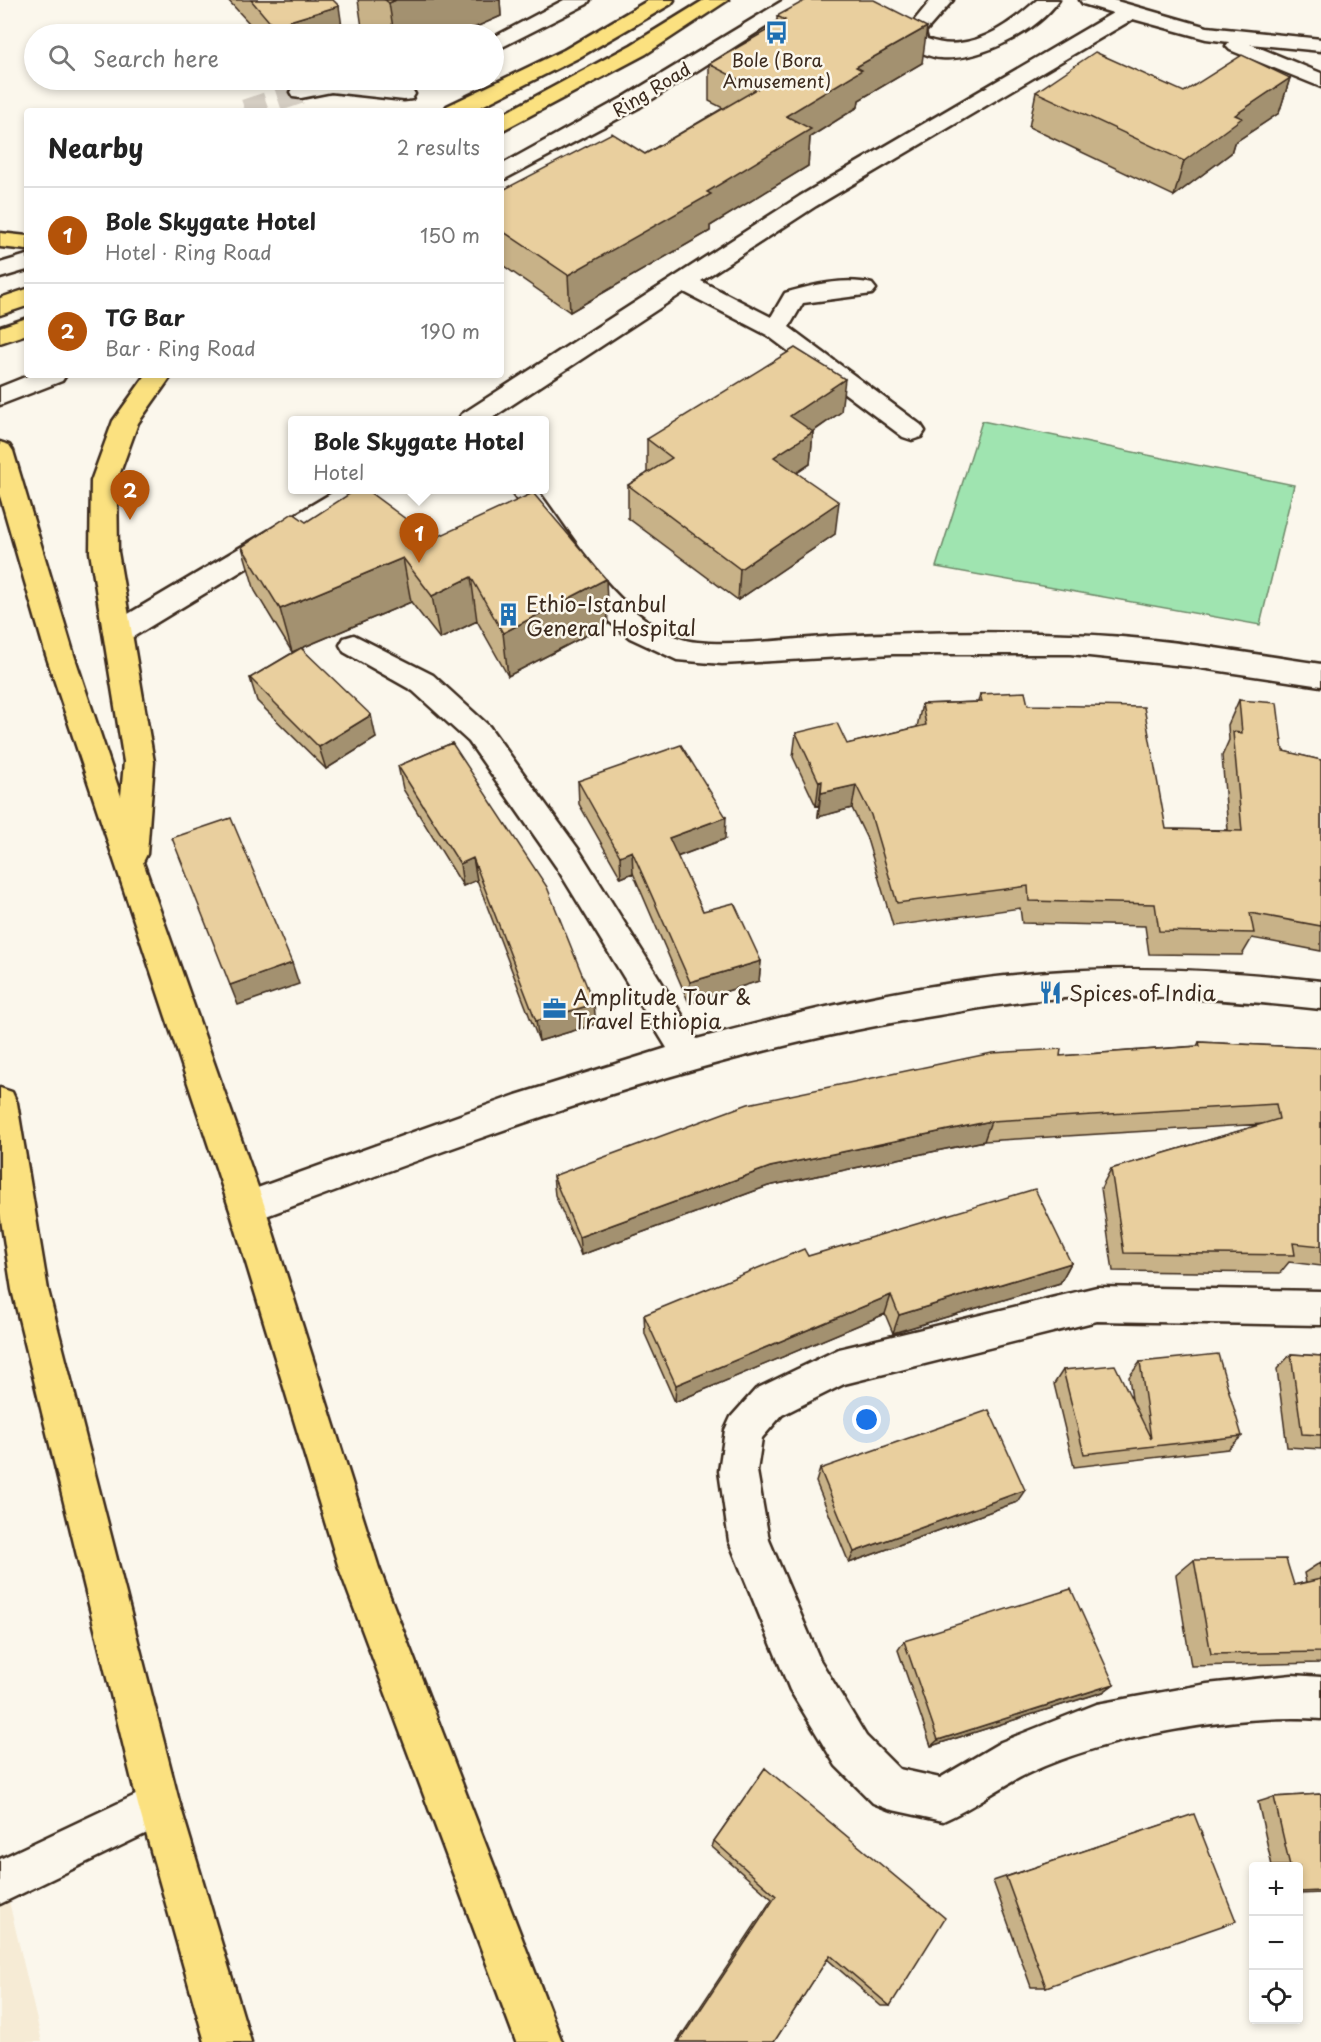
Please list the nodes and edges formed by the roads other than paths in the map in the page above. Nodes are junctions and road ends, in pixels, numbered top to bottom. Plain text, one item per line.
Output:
1 (580, 0) edge
2 (664, 0) edge
3 (718, 0) edge
4 (798, 0) edge
5 (944, 0) edge
6 (1049, 0) edge
7 (1090, 0) edge
8 (1129, 12) junction
9 (1206, 33) junction
10 (504, 40) edge
11 (1321, 45) edge
12 (1321, 81) edge
13 (504, 87) edge
14 (311, 90) edge
15 (411, 90) edge
16 (498, 90) edge
17 (301, 92) tunnel mouth
18 (376, 108) edge
19 (461, 108) edge
20 (504, 122) edge
21 (504, 172) edge
22 (0, 240) edge
23 (24, 243) edge
24 (24, 263) edge
25 (0, 271) edge
26 (683, 282) junction
27 (864, 289) dead end
28 (24, 298) edge
29 (0, 307) edge
30 (24, 327) edge
31 (776, 329) junction
32 (0, 335) edge
33 (46, 378) edge
34 (157, 378) edge
35 (0, 397) edge
36 (477, 416) edge
37 (912, 431) dead end
38 (0, 451) edge
39 (348, 494) edge
40 (527, 494) edge
41 (118, 633) junction
42 (354, 645) dead end
43 (1321, 675) edge
44 (131, 871) junction
45 (1321, 995) edge
46 (689, 1055) junction
47 (0, 1103) edge
48 (247, 1207) junction
49 (1321, 1308) edge
50 (1321, 1698) edge
51 (159, 1805) junction
52 (0, 1882) edge
53 (228, 2042) edge
54 (539, 2042) edge

1 - 10 street
2 - 13 main road
3 - 20 main road, Ring Road
4 - 21 street, Ring Road
5 - 6 street
7 - 8 street
8 - 9 street
8 - 26 street
9 - 11 street
9 - 12 street
14 - 17 street
15 - 18 street
16 - 19 main road
22 - 23 main road
24 - 25 street
26 - 31 street
26 - 36 street
27 - 31 street
28 - 29 main road
30 - 32 main road
31 - 37 street
33 - 35 street
34 - 41 main road
38 - 44 main road
39 - 41 street
40 - 43 street
41 - 44 main road
42 - 46 street
44 - 48 main road
45 - 46 street
46 - 48 street
47 - 51 main road
48 - 54 main road
49 - 50 street
51 - 52 street
51 - 53 main road

